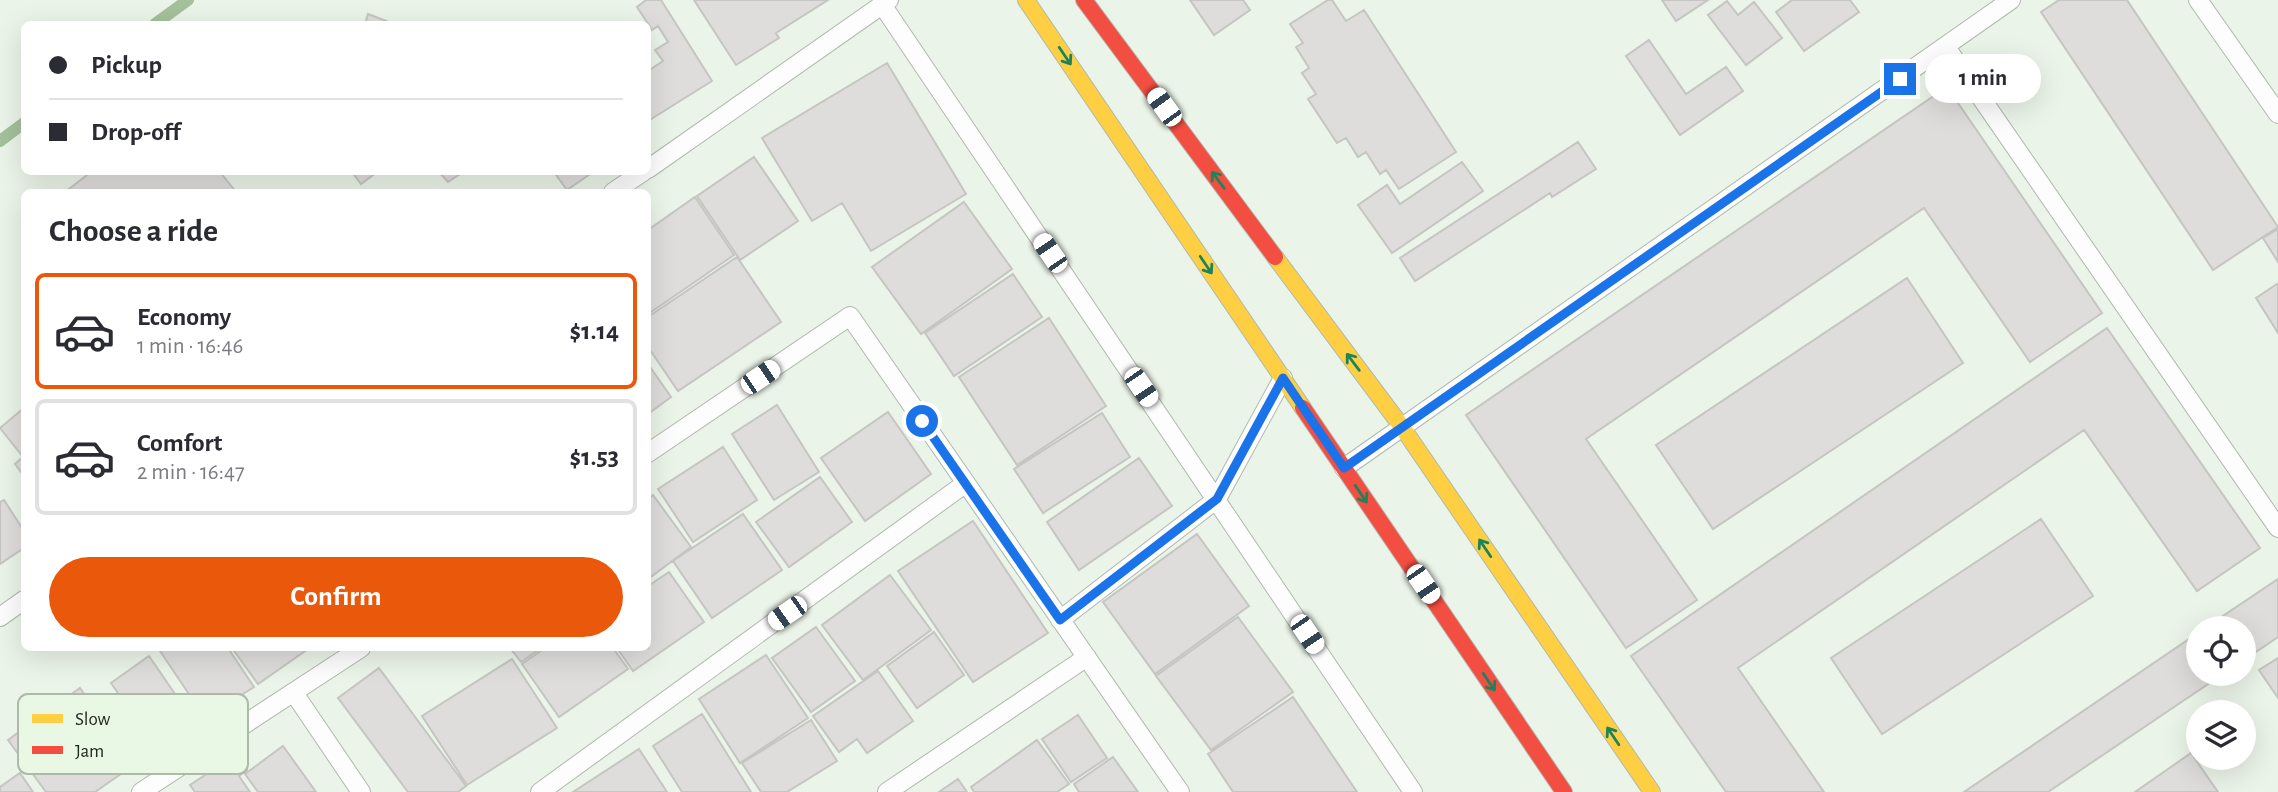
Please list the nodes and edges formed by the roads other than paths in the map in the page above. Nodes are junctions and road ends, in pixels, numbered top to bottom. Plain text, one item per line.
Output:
1 (1026, 0) edge
2 (1084, 0) edge
3 (2011, 0) edge
4 (2198, 0) edge
5 (886, 3) edge
6 (1946, 47) junction
7 (2278, 114) edge
8 (651, 166) edge
9 (638, 175) edge
10 (617, 189) edge
11 (1283, 378) junction
12 (1402, 427) junction
13 (651, 451) edge
14 (1344, 468) junction
15 (966, 483) junction
16 (1217, 499) junction
17 (2278, 528) edge
18 (21, 602) edge
19 (0, 617) edge
20 (1060, 620) junction
21 (357, 651) edge
22 (1087, 657) junction
23 (294, 693) junction
24 (248, 723) edge
25 (169, 774) edge
26 (141, 792) edge
27 (361, 792) edge
28 (540, 792) edge
29 (887, 792) edge
30 (1180, 792) edge
31 (1413, 792) edge
32 (1564, 792) edge
33 (1652, 792) edge

1 -> 11 main road
12 -> 2 main road
3 - 6 lane
4 - 7 lane
5 - 8 lane
5 - 16 lane
6 - 12 lane
6 - 17 lane
9 - 10 lane
11 - 14 main road
11 - 16 lane
12 - 14 lane
33 -> 12 main road
13 - 15 lane
14 -> 32 main road
15 - 20 lane
15 - 28 lane
16 - 20 lane
16 - 31 lane
18 - 19 lane
20 - 22 lane
21 - 23 lane
22 - 29 lane
22 - 30 lane
23 - 24 lane
23 - 27 lane
25 - 26 lane

